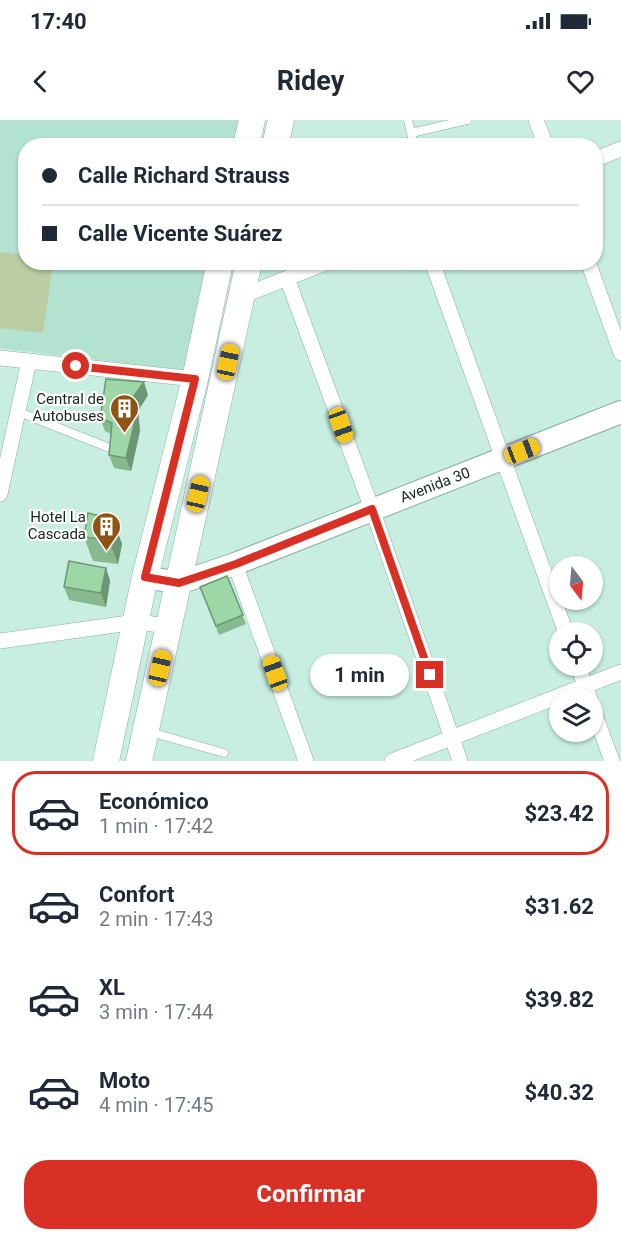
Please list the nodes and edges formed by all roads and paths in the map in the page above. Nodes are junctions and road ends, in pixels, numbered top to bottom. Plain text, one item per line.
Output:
1 (252, 120) edge
2 (281, 120) edge
3 (408, 120) edge
4 (467, 120) edge
5 (536, 120) edge
6 (411, 133) junction
7 (248, 138) edge
8 (277, 138) edge
9 (412, 138) edge
10 (543, 138) edge
11 (621, 149) edge
12 (603, 156) edge
13 (218, 270) edge
14 (247, 270) edge
15 (308, 270) edge
16 (435, 270) edge
17 (591, 270) edge
18 (287, 278) junction
19 (242, 296) junction
20 (621, 354) edge
21 (0, 358) edge
22 (29, 361) junction
23 (195, 379) junction
24 (19, 412) junction
25 (621, 412) edge
26 (107, 447) edge
27 (503, 459) junction
28 (0, 494) edge
29 (372, 509) junction
30 (236, 564) junction
31 (145, 577) junction
32 (179, 583) junction
33 (136, 622) junction
34 (562, 622) edge
35 (169, 626) junction
36 (0, 641) edge
37 (621, 672) edge
38 (594, 688) edge
39 (549, 705) edge
40 (146, 730) junction
41 (603, 737) edge
42 (452, 738) junction
43 (224, 753) dead end
44 (106, 761) edge
45 (139, 761) edge
46 (306, 761) edge
47 (392, 761) edge
48 (460, 761) edge
49 (612, 761) edge

1 - 7 main road
2 - 8 main road
3 - 6 lane
4 - 6 lane
5 - 10 street
6 - 9 lane
11 - 12 street
13 - 23 main road
14 - 19 main road
15 - 18 street
16 - 27 street
17 - 20 street
18 - 19 street
18 - 29 street
19 - 32 main road
21 - 22 street
22 - 23 street
22 - 24 street
23 - 31 main road
24 - 26 lane
24 - 28 street
25 - 27 street, Avenida 30
27 - 29 street, Avenida 30
27 - 34 street
29 - 30 street, Avenida 30
29 - 42 street
30 - 32 street, Avenida 30
30 - 46 street
31 - 32 street, Avenida 30
31 - 33 main road
32 - 35 main road
33 - 35 street
33 - 36 street
33 - 44 main road
35 - 40 main road
37 - 38 street
39 - 42 street
40 - 43 lane
40 - 45 main road
41 - 49 street
42 - 47 street
42 - 48 street

